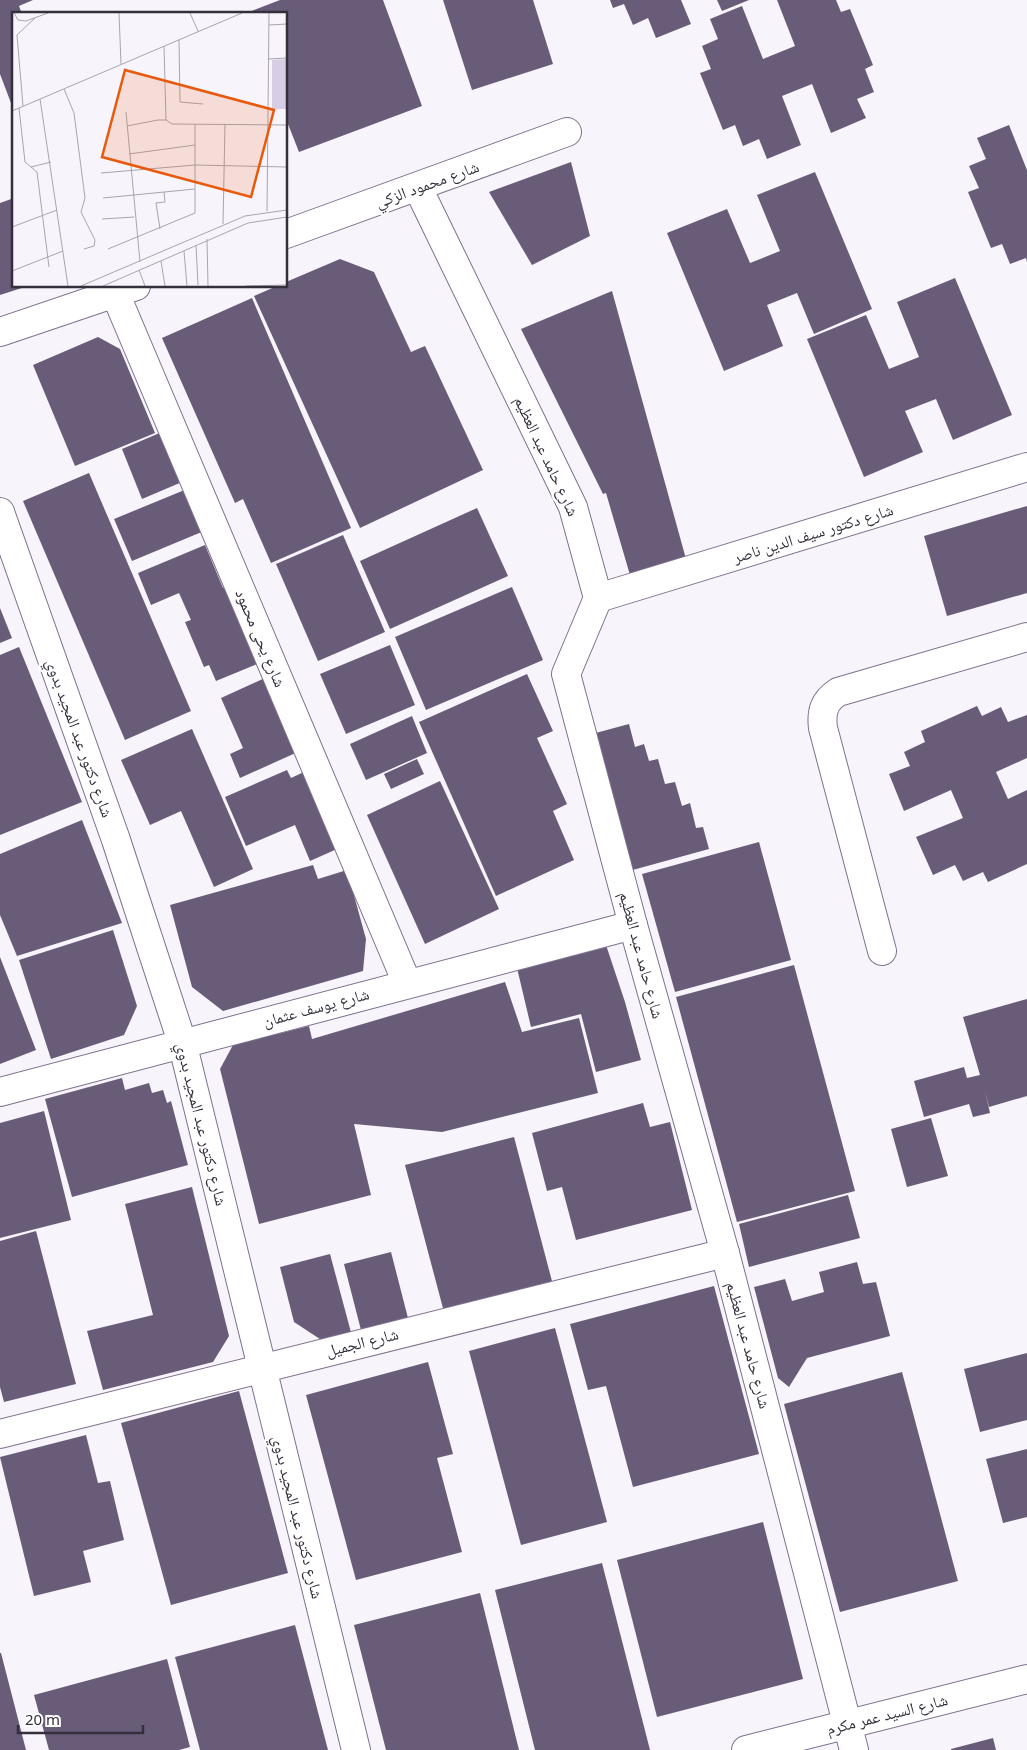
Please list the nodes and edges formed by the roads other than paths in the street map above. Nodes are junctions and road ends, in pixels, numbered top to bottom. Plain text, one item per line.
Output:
1 (567, 132) dead end
2 (418, 188) junction
3 (288, 233) edge
4 (125, 290) edge
5 (0, 332) edge
6 (1027, 467) edge
7 (0, 512) edge
8 (598, 598) junction
9 (1027, 637) edge
10 (633, 924) junction
11 (882, 951) dead end
12 (407, 983) junction
13 (182, 1042) junction
14 (0, 1092) edge
15 (725, 1253) junction
16 (261, 1367) junction
17 (0, 1434) edge
18 (1027, 1679) edge
19 (851, 1737) edge
20 (356, 1750) edge
21 (746, 1750) edge

1 - 2 street, شارع محمود الزكي
2 - 3 street, شارع محمود الزكي
2 - 8 street, شارع حامد عبد العظيم
4 - 5 street
4 - 12 street, شارع يحى محمود
6 - 8 street, شارع دكتور سيف الدين ناصر
7 - 13 street, شارع دكتور عبد المجيد بدوي
8 - 10 street, شارع حامد عبد العظيم
9 - 11 street
10 - 12 street, شارع يوسف عثمان
10 - 15 street, شارع حامد عبد العظيم
12 - 13 street, شارع يوسف عثمان
13 - 14 street, شارع يوسف عثمان
13 - 16 street, شارع دكتور عبد المجيد بدوي
15 - 16 street, شارع الجميل
15 - 19 street, شارع حامد عبد العظيم
16 - 17 street, شارع الجميل
16 - 20 street, شارع دكتور عبد المجيد بدوي
18 - 19 street, شارع السيد عمر مكرم
19 - 21 street, شارع السيد عمر مكرم

